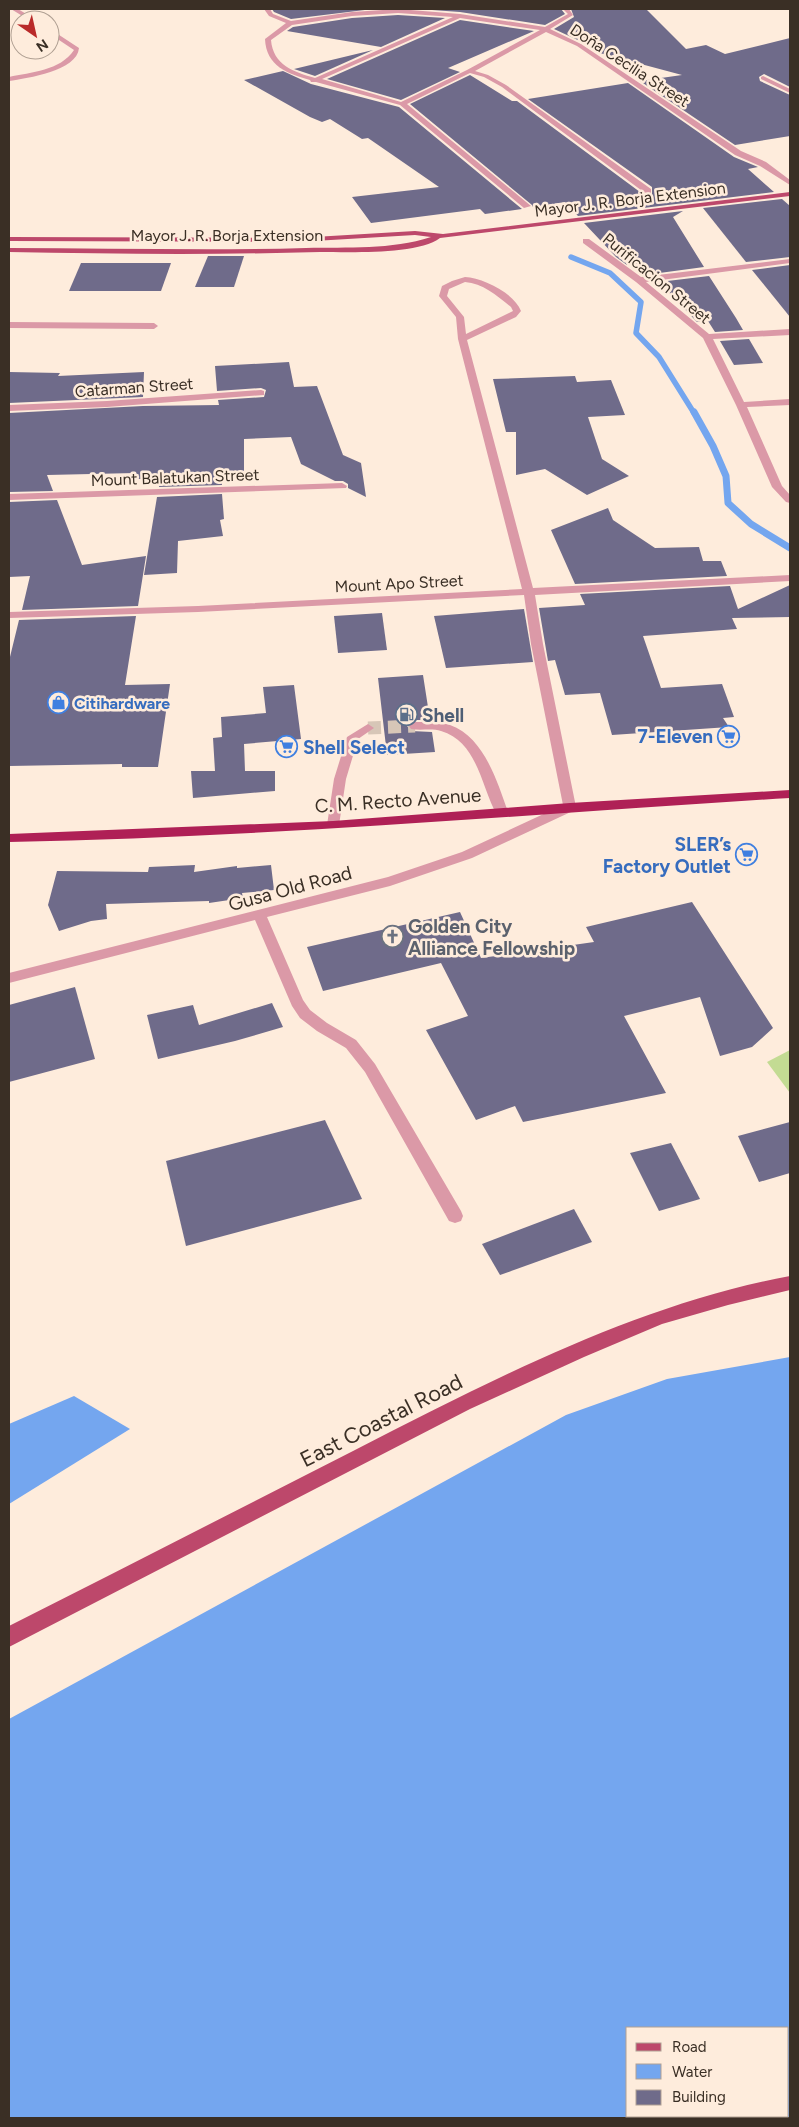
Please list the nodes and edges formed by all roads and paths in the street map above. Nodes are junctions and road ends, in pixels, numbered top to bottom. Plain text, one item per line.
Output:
1 (268, 9) edge
2 (566, 9) edge
3 (460, 16) junction
4 (290, 23) junction
5 (545, 29) junction
6 (60, 38) edge
7 (469, 71) junction
8 (763, 78) dead end
9 (9, 79) edge
10 (313, 80) junction
11 (790, 91) edge
12 (402, 104) junction
13 (738, 153) junction
14 (748, 166) dead end
15 (790, 183) edge
16 (776, 185) dead end
17 (648, 191) dead end
18 (790, 194) edge
19 (527, 206) dead end
20 (444, 236) junction
21 (9, 239) edge
22 (145, 240) junction
23 (586, 241) dead end
24 (9, 250) edge
25 (142, 251) junction
26 (790, 261) edge
27 (639, 280) junction
28 (9, 325) edge
29 (154, 326) dead end
30 (790, 332) edge
31 (707, 337) junction
32 (462, 339) junction
33 (261, 393) dead end
34 (790, 402) edge
35 (741, 405) junction
36 (9, 408) edge
37 (342, 486) dead end
38 (790, 486) edge
39 (777, 487) junction
40 (9, 497) edge
41 (790, 500) edge
42 (790, 578) edge
43 (528, 593) junction
44 (9, 615) edge
45 (415, 726) tunnel mouth
46 (368, 728) tunnel mouth
47 (790, 794) edge
48 (570, 806) junction
49 (502, 812) junction
50 (333, 825) junction
51 (9, 838) edge
52 (260, 916) junction
53 (9, 978) edge
54 (455, 1216) dead end
55 (790, 1283) edge
56 (9, 1637) edge

1 - 4 street
2 - 5 street
3 - 4 street, Doña Cecilia Street
3 - 5 street, Doña Cecilia Street
3 - 10 street
4 - 10 street
5 - 7 street
5 - 13 street, Doña Cecilia Street
6 - 9 street
7 - 12 street
7 - 17 street
8 - 11 street
10 - 12 street
12 - 19 street
13 - 14 street, Doña Cecilia Street
13 - 15 street, Doña Cecilia Street
16 - 18 street
18 - 20 main road, Mayor J. R. Borja Extension
20 - 22 main road, Mayor J. R. Borja Extension
20 - 25 main road, Mayor J. R. Borja Extension
21 - 22 main road, Mayor J. R. Borja Extension
22 - 25 main road
23 - 27 street, Purificacion Street
24 - 25 main road, Mayor J. R. Borja Extension
26 - 27 street
27 - 31 street, Purificacion Street
28 - 29 street
30 - 31 street
31 - 35 street, Purificacion Street
32 - 32 street
32 - 43 street
33 - 36 street, Catarman Street
34 - 35 street
35 - 39 street, Purificacion Street
37 - 40 street, Mount Balatukan Street
38 - 39 street
39 - 41 street, Purificacion Street
42 - 43 street, Mount Apo Street
43 - 44 street, Mount Apo Street
43 - 48 street
45 - 49 street
46 - 50 street
47 - 48 highway, C. M. Recto Avenue
48 - 49 highway, C. M. Recto Avenue
48 - 52 street, Gusa Old Road
49 - 50 highway, C. M. Recto Avenue
50 - 51 highway, C. M. Recto Avenue
52 - 53 street, Gusa Old Road
52 - 54 street
55 - 56 main road, East Coastal Road

